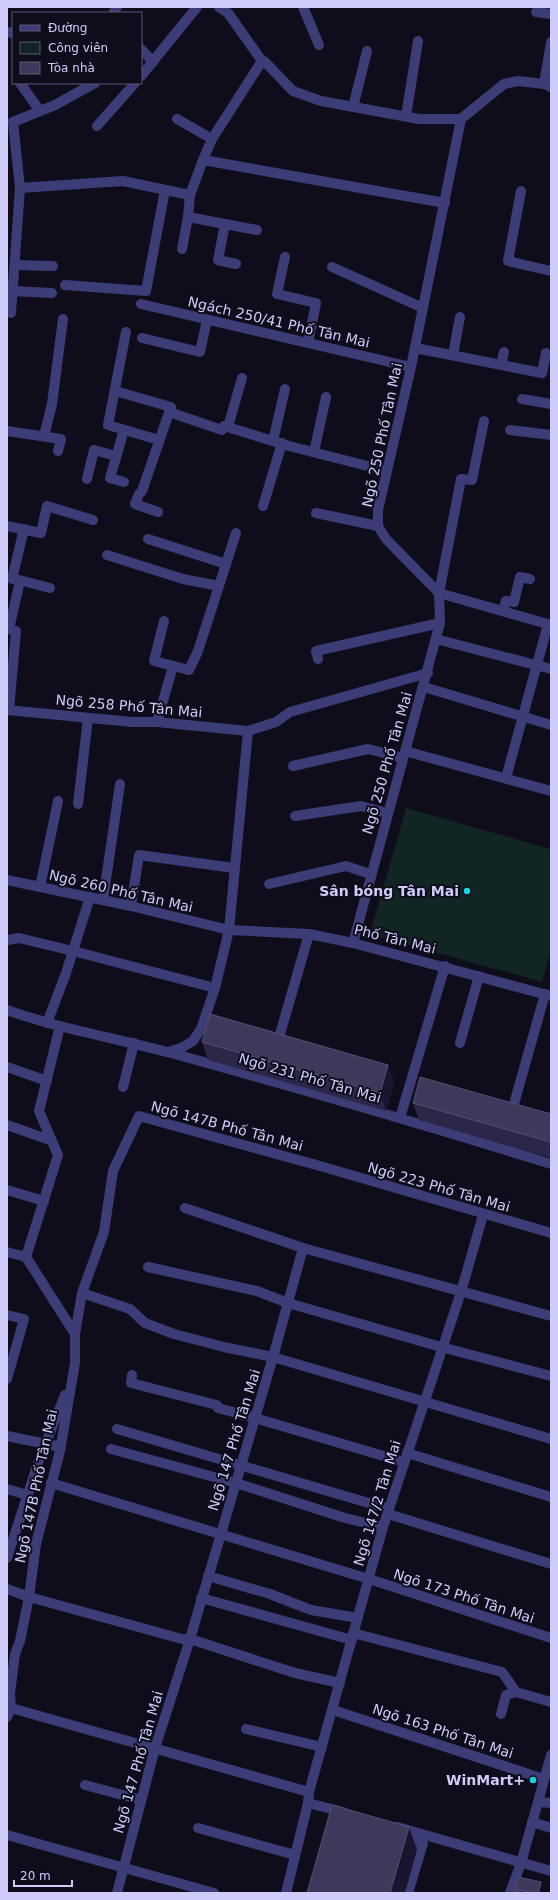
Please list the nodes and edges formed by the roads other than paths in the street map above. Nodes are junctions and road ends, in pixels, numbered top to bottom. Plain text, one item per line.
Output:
1 (197, 7) edge
2 (219, 7) edge
3 (303, 7) edge
4 (536, 12) dead end
5 (551, 14) edge
6 (418, 41) dead end
7 (551, 42) edge
8 (319, 45) dead end
9 (142, 51) edge
10 (367, 51) dead end
11 (262, 61) junction
12 (153, 62) junction
13 (142, 75) edge
14 (21, 84) edge
15 (93, 84) edge
16 (134, 84) edge
17 (547, 86) edge
18 (353, 107) junction
19 (40, 112) junction
20 (406, 116) junction
21 (177, 119) dead end
22 (461, 119) junction
23 (96, 126) dead end
24 (212, 139) junction
25 (203, 160) junction
26 (20, 188) junction
27 (166, 190) junction
28 (521, 191) dead end
29 (190, 195) junction
30 (445, 203) junction
31 (188, 217) junction
32 (225, 224) junction
33 (257, 230) dead end
34 (182, 249) dead end
35 (285, 257) dead end
36 (236, 264) dead end
37 (15, 265) junction
38 (53, 266) dead end
39 (332, 267) dead end
40 (551, 271) edge
41 (65, 285) dead end
42 (13, 291) junction
43 (52, 293) dead end
44 (141, 304) dead end
45 (423, 308) junction
46 (11, 313) dead end
47 (460, 317) dead end
48 (63, 319) dead end
49 (207, 320) junction
50 (126, 332) dead end
51 (142, 338) dead end
52 (308, 343) junction
53 (415, 348) junction
54 (504, 352) dead end
55 (546, 353) dead end
56 (453, 356) junction
57 (501, 365) junction
58 (412, 367) junction
59 (242, 378) dead end
60 (285, 389) dead end
61 (116, 390) junction
62 (326, 397) dead end
63 (522, 399) dead end
64 (551, 404) edge
65 (169, 412) junction
66 (484, 421) dead end
67 (228, 427) junction
68 (124, 430) junction
69 (510, 430) dead end
70 (7, 431) edge
71 (551, 435) edge
72 (44, 436) junction
73 (159, 440) junction
74 (277, 442) junction
75 (58, 451) dead end
76 (314, 452) junction
77 (116, 456) junction
78 (387, 471) junction
79 (87, 479) dead end
80 (124, 482) dead end
81 (263, 506) dead end
82 (158, 512) dead end
83 (316, 513) dead end
84 (94, 520) dead end
85 (7, 526) edge
86 (378, 526) junction
87 (24, 529) junction
88 (236, 533) dead end
89 (148, 540) dead end
90 (107, 555) dead end
91 (226, 564) junction
92 (13, 579) edge
93 (530, 579) dead end
94 (219, 586) junction
95 (50, 588) dead end
96 (439, 593) junction
97 (503, 611) junction
98 (164, 621) dead end
99 (440, 623) junction
100 (549, 624) edge
101 (436, 638) junction
102 (318, 659) dead end
103 (173, 666) junction
104 (537, 666) junction
105 (551, 669) edge
106 (428, 673) junction
107 (424, 687) junction
108 (8, 710) edge
109 (523, 716) junction
110 (88, 718) junction
111 (157, 722) junction
112 (551, 724) edge
113 (248, 731) junction
114 (404, 755) junction
115 (293, 766) dead end
116 (506, 778) junction
117 (120, 784) dead end
118 (551, 791) edge
119 (58, 801) dead end
120 (78, 804) dead end
121 (387, 812) junction
122 (295, 816) dead end
123 (234, 868) junction
124 (370, 874) junction
125 (7, 880) edge
126 (269, 884) dead end
127 (40, 887) junction
128 (90, 898) junction
129 (103, 900) junction
130 (131, 906) junction
131 (229, 930) junction
132 (309, 934) junction
133 (7, 940) edge
134 (353, 943) junction
135 (74, 951) junction
136 (445, 966) junction
137 (479, 976) junction
138 (214, 988) junction
139 (549, 995) edge
140 (7, 1010) edge
141 (47, 1023) junction
142 (60, 1026) junction
143 (280, 1034) edge
144 (134, 1043) junction
145 (460, 1043) dead end
146 (168, 1052) junction
147 (7, 1067) edge
148 (47, 1081) junction
149 (123, 1087) dead end
150 (512, 1111) edge
151 (400, 1118) junction
152 (7, 1125) edge
153 (50, 1140) junction
154 (551, 1164) edge
155 (320, 1166) joint
156 (7, 1190) edge
157 (44, 1201) junction
158 (185, 1208) dead end
159 (483, 1215) junction
160 (551, 1233) edge
161 (303, 1248) junction
162 (7, 1252) edge
163 (26, 1257) junction
164 (148, 1267) dead end
165 (461, 1292) junction
166 (82, 1293) junction
167 (288, 1303) junction
168 (7, 1314) edge
169 (551, 1316) edge
170 (75, 1334) junction
171 (441, 1347) junction
172 (273, 1357) junction
173 (132, 1376) dead end
174 (551, 1376) edge
175 (7, 1378) edge
176 (72, 1378) junction
177 (424, 1402) junction
178 (255, 1418) junction
179 (117, 1429) dead end
180 (7, 1436) edge
181 (551, 1439) edge
182 (45, 1444) junction
183 (61, 1447) junction
184 (111, 1449) dead end
185 (405, 1457) junction
186 (241, 1464) junction
187 (51, 1483) junction
188 (236, 1484) junction
189 (7, 1489) edge
190 (27, 1495) junction
191 (551, 1497) edge
192 (388, 1511) junction
193 (383, 1527) junction
194 (221, 1533) junction
195 (10, 1541) edge
196 (7, 1558) edge
197 (551, 1564) edge
198 (208, 1576) junction
199 (369, 1579) junction
200 (7, 1589) edge
201 (29, 1597) junction
202 (201, 1598) junction
203 (358, 1618) junction
204 (353, 1637) junction
205 (190, 1638) junction
206 (551, 1638) edge
207 (340, 1683) junction
208 (516, 1692) junction
209 (551, 1702) edge
210 (333, 1710) junction
211 (9, 1713) edge
212 (501, 1714) dead end
213 (246, 1729) dead end
214 (322, 1747) junction
215 (155, 1748) junction
216 (551, 1755) edge
217 (544, 1779) junction
218 (85, 1785) dead end
219 (309, 1792) junction
220 (141, 1800) junction
221 (539, 1802) junction
222 (308, 1803) junction
223 (551, 1803) edge
224 (335, 1818) edge
225 (532, 1822) junction
226 (198, 1828) dead end
227 (551, 1828) edge
228 (7, 1835) edge
229 (295, 1854) junction
230 (521, 1863) junction
231 (123, 1867) junction
232 (551, 1871) edge
233 (116, 1893) edge
234 (214, 1893) edge
235 (286, 1893) edge
236 (408, 1893) edge
237 (510, 1893) edge

1 - 12 street
2 - 11 street
3 - 8 street
4 - 5 street
6 - 20 street
7 - 17 street
9 - 12 street
10 - 18 street
11 - 18 street
11 - 24 street
12 - 13 street
14 - 19 street
15 - 19 street
16 - 23 street
17 - 22 street
18 - 20 street
19 - 26 street
20 - 22 street
21 - 24 street
22 - 30 street, Ngõ 250 Phố Tân Mai
24 - 25 street
25 - 29 street
25 - 30 street
26 - 27 street
26 - 37 street
27 - 29 street
27 - 41 street
28 - 40 street
29 - 31 street
30 - 45 street, Ngõ 250 Phố Tân Mai
31 - 32 street
31 - 34 street
32 - 33 street
32 - 36 street
35 - 52 street
37 - 38 street
37 - 42 street
39 - 45 street
42 - 43 street
42 - 46 street
44 - 49 street, Ngách 250/41 Phố Tân Mai
45 - 53 street, Ngõ 250 Phố Tân Mai
47 - 56 street
48 - 72 street
49 - 51 street
49 - 52 street, Ngách 250/41 Phố Tân Mai
50 - 61 street
52 - 58 street, Ngách 250/41 Phố Tân Mai
53 - 56 street
53 - 58 street, Ngõ 250 Phố Tân Mai
54 - 57 street
55 - 57 street
56 - 57 street
58 - 78 street, Ngõ 250 Phố Tân Mai
59 - 67 street
60 - 74 street
61 - 65 street
61 - 68 street
62 - 76 street
63 - 64 street
65 - 67 street
65 - 73 street
66 - 96 street
67 - 74 street
68 - 73 street
68 - 77 street
69 - 71 street
70 - 72 street
72 - 75 street
73 - 82 street
74 - 76 street
74 - 81 street
76 - 78 street
77 - 79 street
77 - 80 street
78 - 86 street, Ngõ 250 Phố Tân Mai
83 - 86 street
84 - 87 street
85 - 87 street
86 - 96 street, Ngõ 250 Phố Tân Mai
87 - 92 street
88 - 91 street
89 - 91 street
90 - 94 street
91 - 94 street
92 - 95 street
92 - 108 street
93 - 97 street
94 - 103 street
96 - 97 street
96 - 99 street, Ngõ 250 Phố Tân Mai
97 - 100 street
98 - 103 street
99 - 101 street, Ngõ 250 Phố Tân Mai
99 - 102 street
100 - 104 street
101 - 104 street
101 - 106 street, Ngõ 250 Phố Tân Mai
103 - 111 street
104 - 105 street
104 - 109 street
106 - 107 street, Ngõ 250 Phố Tân Mai
106 - 113 street, Ngõ 258 Phố Tân Mai
107 - 109 street
107 - 114 street, Ngõ 250 Phố Tân Mai
108 - 110 street, Ngõ 258 Phố Tân Mai
109 - 112 street
109 - 116 street
110 - 111 street, Ngõ 258 Phố Tân Mai
110 - 120 street
111 - 113 street, Ngõ 258 Phố Tân Mai
113 - 123 street
114 - 115 street
114 - 116 street
114 - 121 street, Ngõ 250 Phố Tân Mai
116 - 118 street
117 - 129 street
119 - 127 street
121 - 122 street
121 - 124 street, Ngõ 250 Phố Tân Mai
123 - 130 street
123 - 131 street
124 - 126 street
124 - 134 street, Ngõ 250 Phố Tân Mai
125 - 127 street, Ngõ 260 Phố Tân Mai
127 - 128 street, Ngõ 260 Phố Tân Mai
128 - 129 street, Ngõ 260 Phố Tân Mai
128 - 135 street
129 - 130 street, Ngõ 260 Phố Tân Mai
130 - 131 street, Ngõ 260 Phố Tân Mai
131 - 132 street, Phố Tân Mai
131 - 138 street
132 - 134 street, Phố Tân Mai
132 - 143 street
133 - 135 street
134 - 136 street, Phố Tân Mai
135 - 138 street
135 - 141 street
136 - 137 street, Phố Tân Mai
136 - 151 street
137 - 139 street, Phố Tân Mai
137 - 145 street
138 - 146 street
139 - 150 street
140 - 141 street, Ngõ 231 Phố Tân Mai
141 - 142 street, Ngõ 231 Phố Tân Mai
142 - 144 street, Ngõ 231 Phố Tân Mai
142 - 148 street
144 - 146 street, Ngõ 231 Phố Tân Mai
144 - 149 street
146 - 151 street, Ngõ 231 Phố Tân Mai
147 - 148 street
148 - 153 street
151 - 154 street, Ngõ 231 Phố Tân Mai
152 - 153 street
153 - 157 street
155 - 159 street, Ngõ 223 Phố Tân Mai
155 - 166 street, Ngõ 147B Phố Tân Mai
156 - 157 street
157 - 163 street
158 - 161 street
159 - 160 street, Ngõ 223 Phố Tân Mai
159 - 165 street, Ngõ 147/2 Tân Mai
161 - 165 street
161 - 167 street, Ngõ 147 Phố Tân Mai
162 - 163 street
163 - 170 street
164 - 167 street
165 - 169 street
165 - 171 street, Ngõ 147/2 Tân Mai
166 - 170 street, Ngõ 147B Phố Tân Mai
166 - 172 street
167 - 171 street
167 - 172 street, Ngõ 147 Phố Tân Mai
168 - 175 street
170 - 176 street, Ngõ 147B Phố Tân Mai
171 - 174 street
171 - 177 street, Ngõ 147/2 Tân Mai
172 - 177 street
172 - 178 street, Ngõ 147 Phố Tân Mai
173 - 178 street
176 - 182 street, Ngõ 147B Phố Tân Mai
176 - 183 street, Ngõ 147B Phố Tân Mai
177 - 181 street
177 - 185 street, Ngõ 147/2 Tân Mai
178 - 185 street
178 - 186 street, Ngõ 147 Phố Tân Mai
179 - 186 street
180 - 182 street
182 - 183 street
182 - 190 street, Ngõ 147B Phố Tân Mai
183 - 187 street, Ngõ 147B Phố Tân Mai
184 - 188 street
185 - 191 street
185 - 192 street, Ngõ 147/2 Tân Mai
186 - 188 street, Ngõ 147 Phố Tân Mai
186 - 192 street
187 - 194 street, Ngõ 173 Phố Tân Mai
187 - 201 street, Ngõ 147B Phố Tân Mai
188 - 193 street
188 - 194 street, Ngõ 147 Phố Tân Mai
189 - 190 street
190 - 195 street, Ngõ 147B Phố Tân Mai
192 - 193 street, Ngõ 147/2 Tân Mai
192 - 197 street
193 - 199 street, Ngõ 147/2 Tân Mai
194 - 198 street, Ngõ 147 Phố Tân Mai
194 - 199 street, Ngõ 173 Phố Tân Mai
195 - 196 street, Ngõ 147B Phố Tân Mai
198 - 202 street, Ngõ 147 Phố Tân Mai
198 - 203 street
199 - 203 street, Ngõ 147/2 Tân Mai
199 - 206 street, Ngõ 173 Phố Tân Mai
200 - 201 street
201 - 205 street
201 - 211 street, Ngõ 147B Phố Tân Mai
202 - 204 street
202 - 205 street, Ngõ 147 Phố Tân Mai
203 - 204 street, Ngõ 147/2 Tân Mai
204 - 207 street, Ngõ 147/2 Tân Mai
204 - 208 street
205 - 207 street
205 - 215 street, Ngõ 147 Phố Tân Mai
207 - 210 street, Ngõ 147/2 Tân Mai
208 - 209 street
208 - 212 street
210 - 214 street, Ngõ 147/2 Tân Mai
210 - 217 street, Ngõ 163 Phố Tân Mai
211 - 215 street
213 - 214 street
214 - 219 street, Ngõ 147/2 Tân Mai
215 - 219 street
215 - 220 street, Ngõ 147 Phố Tân Mai
216 - 217 street
217 - 221 street
218 - 220 street
219 - 222 street, Ngõ 147/2 Tân Mai
220 - 231 street, Ngõ 147 Phố Tân Mai
221 - 223 street
221 - 225 street
222 - 224 street
222 - 229 street, Ngõ 147/2 Tân Mai
225 - 227 street
225 - 230 street
226 - 229 street
228 - 231 street
229 - 235 street, Ngõ 147/2 Tân Mai
230 - 232 street
230 - 236 street
230 - 237 street
231 - 233 street, Ngõ 147 Phố Tân Mai
231 - 234 street

